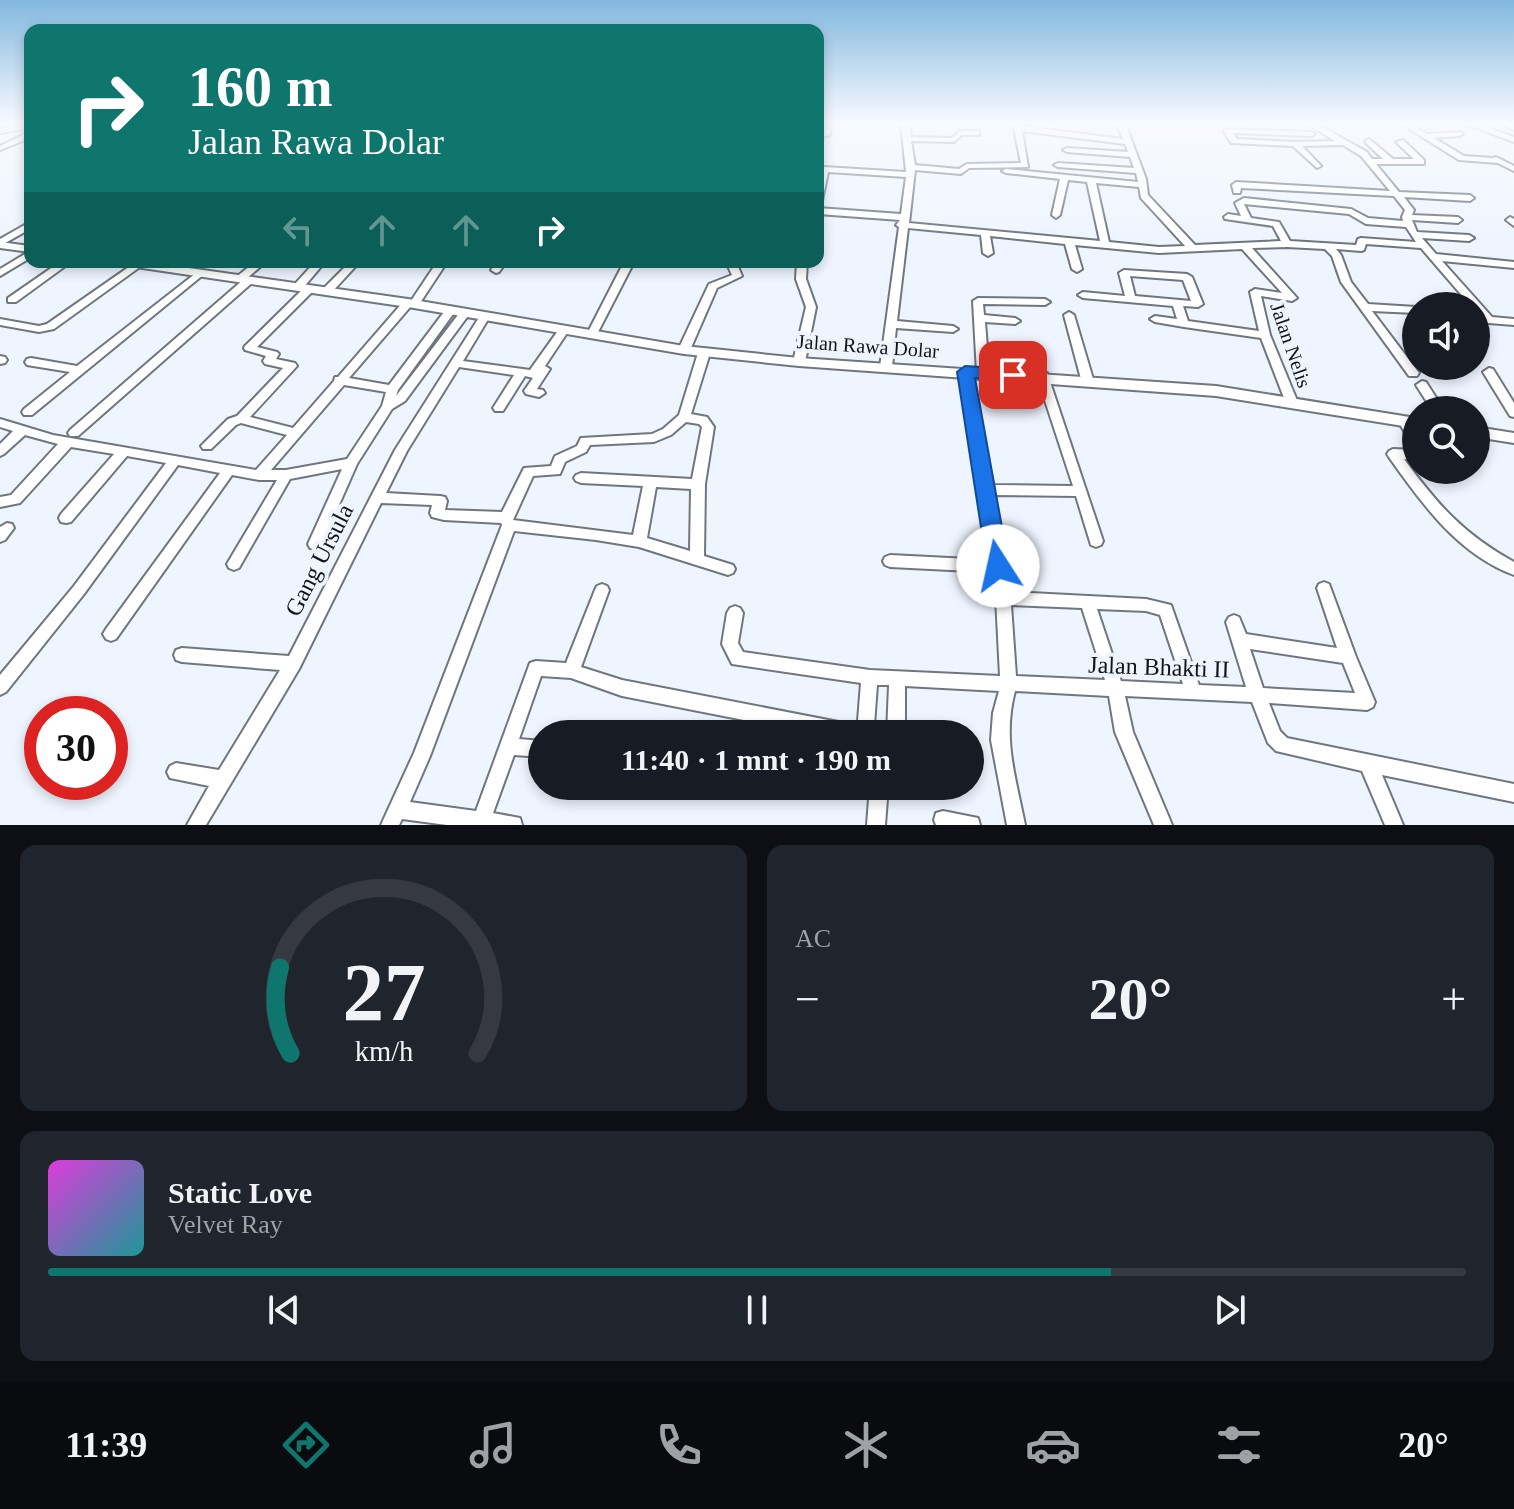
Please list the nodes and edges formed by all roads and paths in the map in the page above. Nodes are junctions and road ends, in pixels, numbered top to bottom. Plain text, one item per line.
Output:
1 (1371, 161) edge
2 (909, 162) edge
3 (1024, 162) edge
4 (1135, 162) edge
5 (1312, 162) edge
6 (1058, 165) dead end
7 (1002, 166) junction
8 (1317, 166) dead end
9 (824, 169) edge
10 (910, 171) junction
11 (1139, 171) junction
12 (1064, 178) junction
13 (1091, 179) junction
14 (1142, 185) junction
15 (1237, 191) dead end
16 (1401, 195) junction
17 (1470, 198) dead end
18 (824, 212) edge
19 (1056, 215) dead end
20 (1228, 217) dead end
21 (1247, 219) junction
22 (1458, 220) dead end
23 (902, 221) junction
24 (1407, 221) junction
25 (24, 229) edge
26 (985, 232) junction
27 (1414, 235) junction
28 (1469, 238) dead end
29 (1069, 241) junction
30 (0, 244) edge
31 (1105, 244) junction
32 (1287, 244) junction
33 (1244, 245) junction
34 (1327, 245) junction
35 (1425, 246) junction
36 (1193, 249) junction
37 (24, 250) edge
38 (988, 253) dead end
39 (24, 255) edge
40 (1434, 257) junction
41 (1514, 265) edge
42 (57, 268) edge
43 (139, 268) edge
44 (189, 268) edge
45 (255, 268) edge
46 (316, 268) edge
47 (349, 268) edge
48 (438, 268) edge
49 (626, 268) edge
50 (734, 268) edge
51 (802, 268) edge
52 (1077, 269) dead end
53 (0, 273) edge
54 (200, 273) junction
55 (1153, 275) junction
56 (245, 279) junction
57 (304, 288) junction
58 (327, 291) junction
59 (1465, 292) edge
60 (1083, 295) dead end
61 (1131, 299) junction
62 (12, 300) dead end
63 (1045, 302) dead end
64 (1163, 302) junction
65 (1177, 303) junction
66 (411, 304) junction
67 (1364, 307) junction
68 (1402, 309) edge
69 (451, 310) junction
70 (465, 313) junction
71 (1069, 315) dead end
72 (485, 316) junction
73 (978, 318) junction
74 (1155, 319) dead end
75 (1015, 321) dead end
76 (1490, 321) edge
77 (0, 322) edge
78 (1514, 322) edge
79 (892, 324) junction
80 (1184, 324) junction
81 (953, 329) dead end
82 (564, 330) junction
83 (592, 334) junction
84 (1265, 335) junction
85 (684, 350) junction
86 (704, 353) junction
87 (1402, 358) edge
88 (31, 362) dead end
89 (799, 362) junction
90 (455, 363) junction
91 (886, 367) junction
92 (537, 368) junction
93 (78, 370) junction
94 (965, 372) junction
95 (521, 373) junction
96 (983, 373) junction
97 (1490, 374) edge
98 (1043, 376) junction
99 (1087, 379) junction
100 (339, 380) junction
101 (1422, 385) dead end
102 (392, 389) junction
103 (539, 393) dead end
104 (1429, 396) edge
105 (1292, 403) junction
106 (388, 406) junction
107 (499, 408) dead end
108 (28, 412) dead end
109 (1514, 413) edge
110 (684, 417) junction
111 (241, 419) junction
112 (1402, 421) edge
113 (0, 423) edge
114 (21, 431) junction
115 (296, 433) junction
116 (1490, 434) edge
117 (71, 437) junction
118 (1514, 438) edge
119 (207, 446) dead end
120 (0, 451) edge
121 (124, 451) junction
122 (1402, 454) edge
123 (175, 460) junction
124 (351, 463) junction
125 (1402, 467) edge
126 (228, 471) junction
127 (259, 475) junction
128 (286, 475) junction
129 (581, 478) dead end
130 (650, 482) junction
131 (698, 484) junction
132 (1414, 484) edge
133 (985, 490) junction
134 (1081, 491) junction
135 (377, 498) junction
136 (0, 502) edge
137 (66, 518) dead end
138 (508, 521) junction
139 (639, 541) junction
140 (1096, 541) dead end
141 (315, 544) dead end
142 (697, 557) junction
143 (890, 561) dead end
144 (234, 564) dead end
145 (998, 566) junction
146 (728, 569) dead end
147 (1514, 569) edge
148 (1324, 588) dead end
149 (602, 590) dead end
150 (1003, 598) junction
151 (1087, 602) junction
152 (735, 613) dead end
153 (1234, 622) dead end
154 (111, 634) dead end
155 (1240, 640) junction
156 (182, 655) dead end
157 (1348, 657) junction
158 (293, 664) junction
159 (571, 671) junction
160 (870, 677) junction
161 (897, 678) junction
162 (1009, 685) junction
163 (0, 687) edge
164 (1116, 690) junction
165 (1194, 693) junction
166 (1257, 695) junction
167 (896, 720) edge
168 (507, 746) junction
169 (528, 748) edge
170 (1368, 764) junction
171 (176, 772) dead end
172 (223, 779) junction
173 (1514, 793) edge
174 (878, 800) edge
175 (394, 817) edge
176 (943, 820) dead end
177 (481, 823) edge
178 (196, 825) edge
179 (513, 825) edge
180 (876, 825) edge
181 (971, 825) edge
182 (1016, 825) edge
183 (1163, 825) edge
184 (1394, 825) edge

1 - 16 street
2 - 10 street
3 - 7 street
4 - 11 street
5 - 8 street
6 - 11 street
7 - 10 street
7 - 12 street
9 - 10 street
10 - 23 street
11 - 14 street
12 - 13 street
12 - 19 street
13 - 14 street
13 - 31 street
14 - 36 street
15 - 16 street
16 - 17 street
16 - 24 street
18 - 23 street
20 - 21 street
21 - 24 street
21 - 32 street
22 - 24 street
23 - 26 street
23 - 79 street
24 - 27 street
25 - 30 street
26 - 29 street
26 - 38 street
27 - 28 street
27 - 35 street
29 - 31 street
29 - 52 street
30 - 37 street
31 - 36 street
32 - 33 street
32 - 34 street
33 - 36 street
33 - 84 street, Jalan Nelis
34 - 35 street
34 - 67 street
35 - 40 street
39 - 53 street
40 - 41 street
40 - 59 street
42 - 62 street
43 - 77 street
44 - 54 street, Jalan Rawa Dolar
45 - 56 street
46 - 57 street
47 - 58 street
48 - 66 street
49 - 83 street
50 - 85 street
51 - 89 street
54 - 56 street, Jalan Rawa Dolar
54 - 93 street
55 - 61 street
55 - 64 street
55 - 65 street
56 - 57 street, Jalan Rawa Dolar
56 - 117 street
57 - 58 street, Jalan Rawa Dolar
57 - 111 street
58 - 66 street, Jalan Rawa Dolar
60 - 61 street
61 - 64 street
63 - 73 street
64 - 65 street
65 - 80 street
66 - 69 street, Jalan Rawa Dolar
66 - 100 street
67 - 68 street
67 - 87 street
69 - 70 street, Jalan Rawa Dolar
69 - 102 street
70 - 72 street, Jalan Rawa Dolar
70 - 106 street
71 - 99 street
72 - 82 street, Jalan Rawa Dolar
72 - 90 street, Gang Ursula
73 - 75 street
73 - 96 street
74 - 80 street
76 - 78 street
79 - 81 street
79 - 91 street
80 - 84 street
82 - 83 street, Jalan Rawa Dolar
82 - 92 street
83 - 85 street, Jalan Rawa Dolar
84 - 105 street, Jalan Nelis
85 - 86 street, Jalan Rawa Dolar
86 - 89 street, Jalan Rawa Dolar
86 - 110 street
88 - 93 street
89 - 91 street, Jalan Rawa Dolar
90 - 95 street
90 - 135 street, Gang Ursula
91 - 94 street, Jalan Rawa Dolar
92 - 95 street
92 - 103 street
93 - 108 street
94 - 96 street, Jalan Rawa Dolar
94 - 133 street
95 - 107 street
96 - 98 street, Jalan Rawa Dolar
97 - 109 street
98 - 99 street, Jalan Rawa Dolar
98 - 134 street
99 - 105 street, Jalan Rawa Dolar
100 - 102 street
100 - 115 street
101 - 104 street
102 - 106 street
105 - 112 street, Jalan Rawa Dolar
106 - 124 street
110 - 131 street
110 - 138 street
111 - 115 street
111 - 119 street
113 - 114 street
114 - 117 street
114 - 120 street
115 - 127 street
116 - 118 street
117 - 121 street
117 - 136 street
121 - 123 street
121 - 137 street
122 - 125 street
123 - 126 street
123 - 163 street
124 - 128 street
124 - 141 street
126 - 127 street
126 - 154 street
127 - 128 street
128 - 144 street
129 - 130 street
130 - 131 street
130 - 139 street
131 - 142 street
132 - 147 street
133 - 134 street
133 - 145 street
134 - 140 street
135 - 138 street
135 - 158 street, Gang Ursula
138 - 139 street
138 - 175 street
139 - 142 street
142 - 146 street
143 - 145 street
145 - 150 street
148 - 157 street
149 - 159 street
150 - 151 street
150 - 162 street
151 - 164 street
151 - 165 street
152 - 160 street, Jalan Bhakti II
153 - 155 street
155 - 157 street
155 - 166 street
156 - 158 street
157 - 166 street, Jalan Bhakti II
158 - 172 street, Gang Ursula
159 - 160 street
159 - 168 street
160 - 161 street, Jalan Bhakti II
161 - 162 street, Jalan Bhakti II
161 - 167 street
162 - 164 street, Jalan Bhakti II
162 - 182 street
164 - 165 street, Jalan Bhakti II
164 - 183 street
165 - 166 street, Jalan Bhakti II
166 - 170 street
168 - 169 street
168 - 177 street
170 - 173 street
170 - 184 street
171 - 172 street
172 - 178 street, Gang Ursula
174 - 180 street
175 - 177 street
176 - 181 street
177 - 179 street

